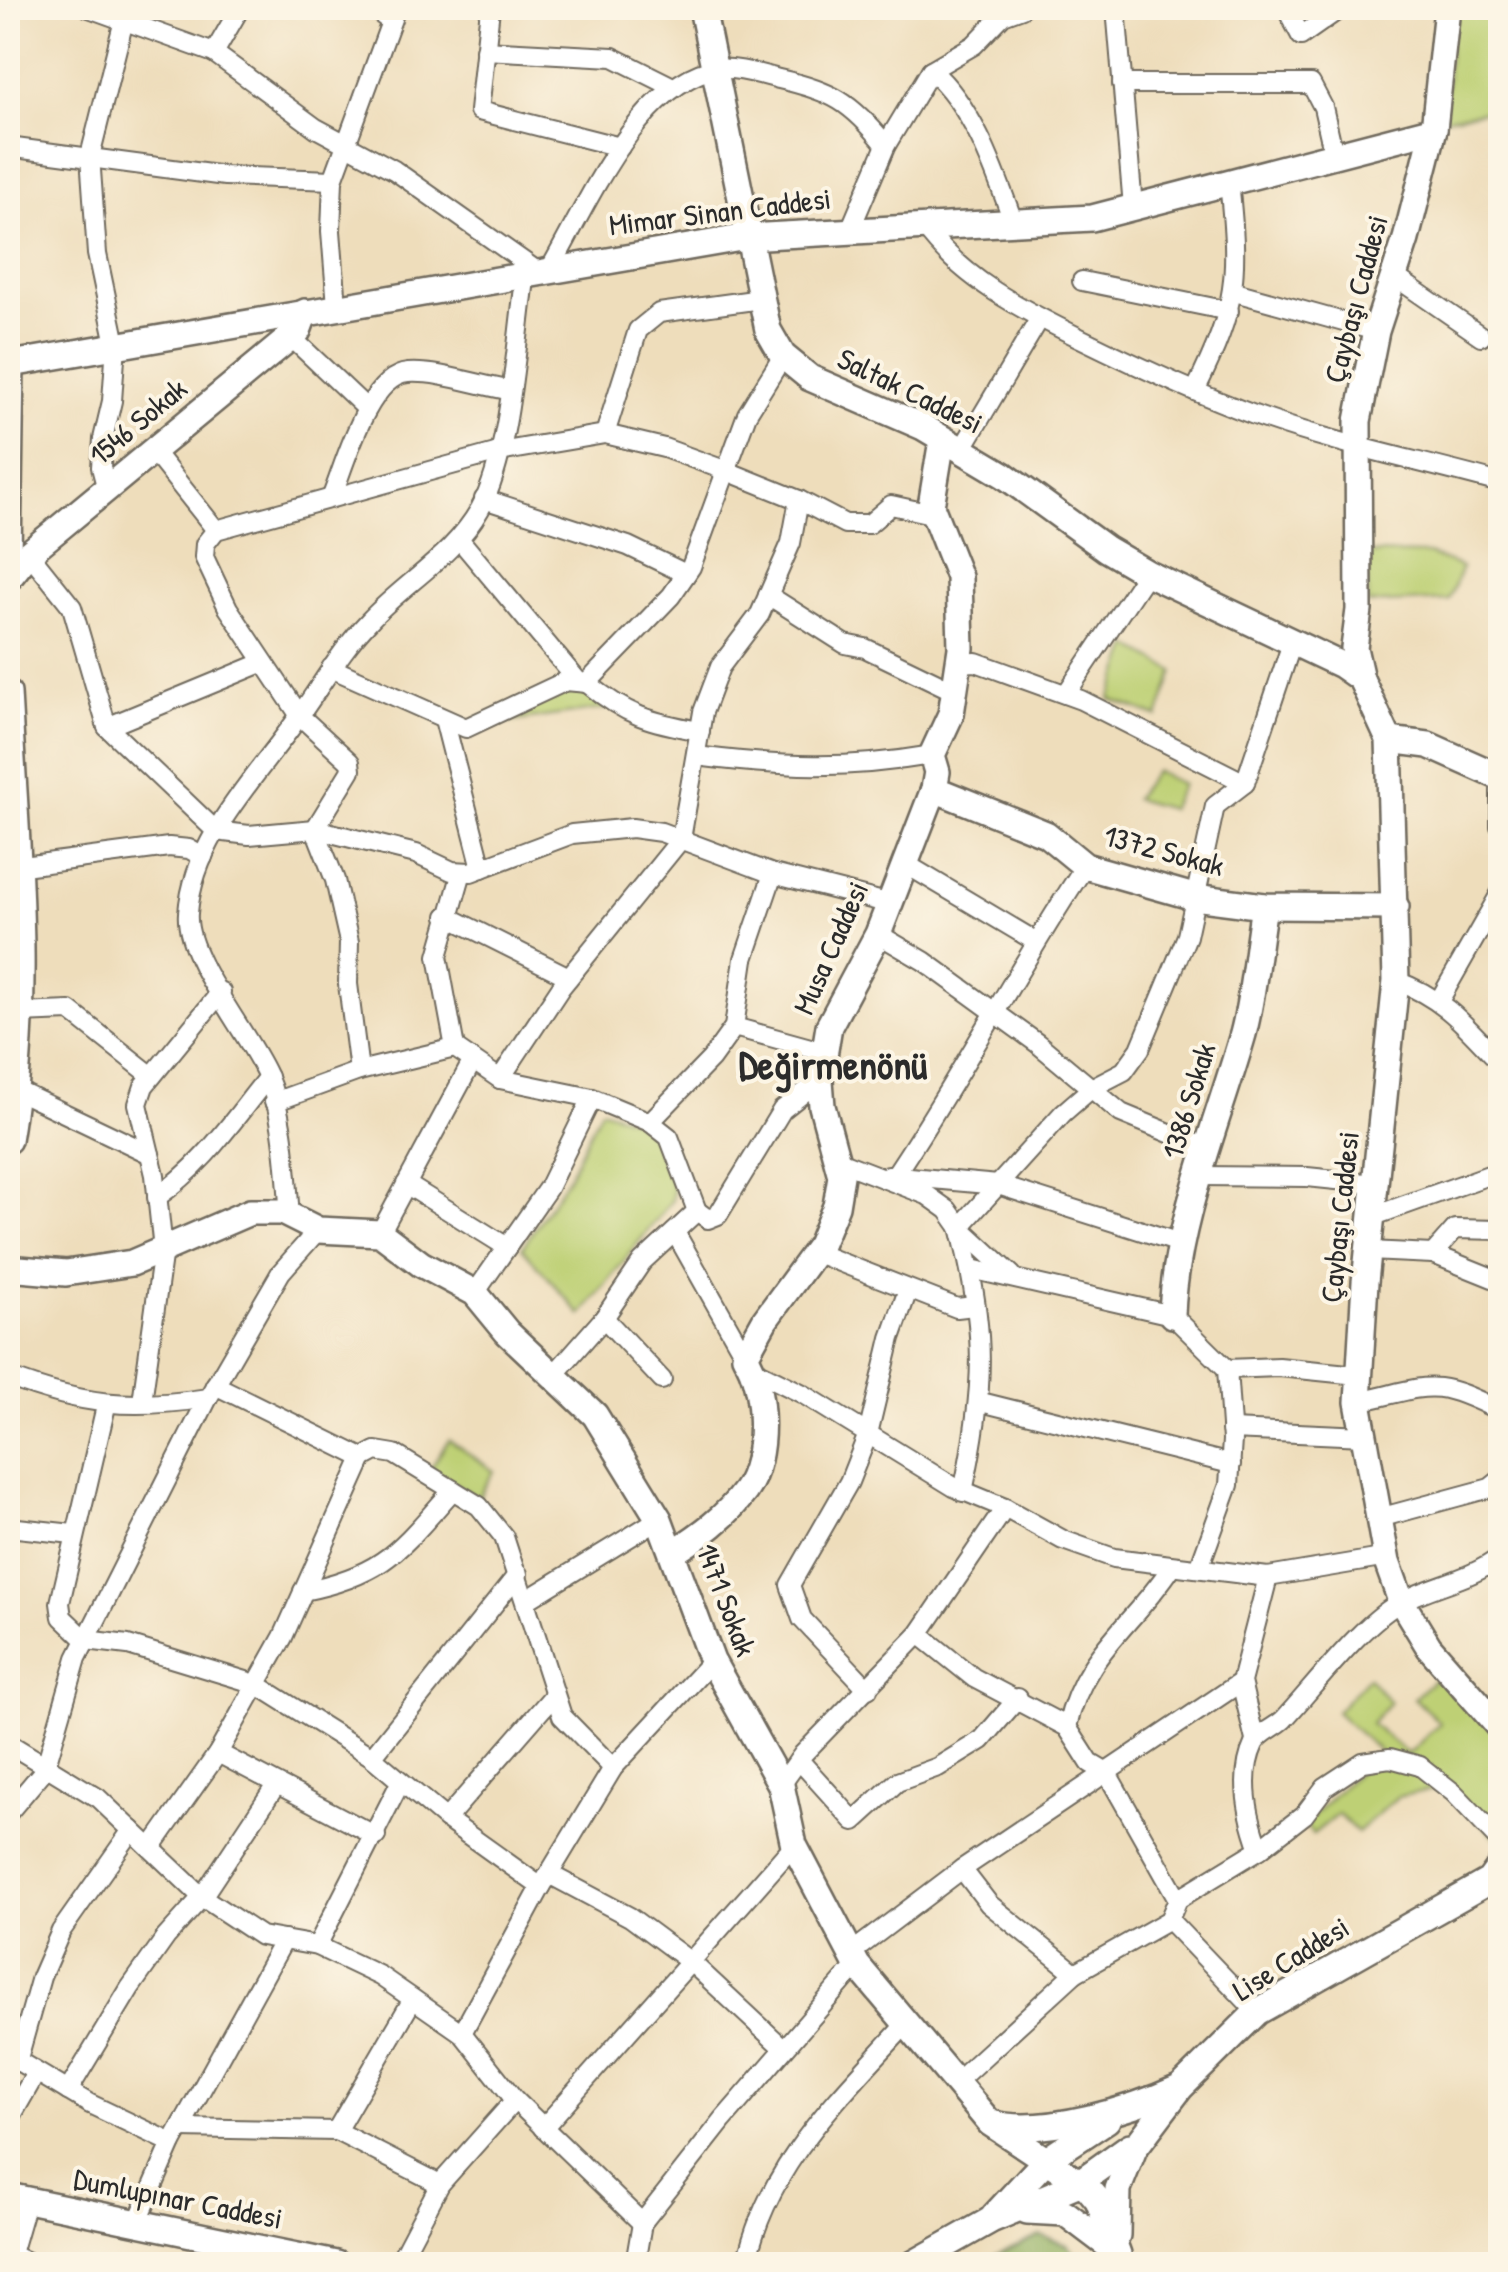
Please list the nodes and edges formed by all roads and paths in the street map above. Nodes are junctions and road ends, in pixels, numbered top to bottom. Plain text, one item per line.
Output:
1 (89, 8) edge
2 (240, 8) edge
3 (373, 8) edge
4 (490, 8) edge
5 (702, 8) edge
6 (982, 8) edge
7 (1022, 8) edge
8 (1116, 8) edge
9 (1286, 8) edge
10 (1341, 8) edge
11 (1447, 8) edge
12 (124, 13) edge
13 (393, 14) edge
14 (1002, 15) junction
15 (485, 50) junction
16 (214, 53) junction
17 (714, 68) junction
18 (931, 70) junction
19 (1122, 84) junction
20 (672, 86) junction
21 (1434, 128) junction
22 (886, 145) junction
23 (8, 147) edge
24 (345, 147) junction
25 (620, 147) junction
26 (1334, 155) junction
27 (90, 156) junction
28 (333, 180) junction
29 (1228, 182) junction
30 (1133, 207) junction
31 (1013, 221) junction
32 (923, 224) junction
33 (850, 230) junction
34 (748, 238) junction
35 (538, 271) junction
36 (1394, 276) junction
37 (1082, 281) dead end
38 (1236, 292) junction
39 (761, 299) junction
40 (337, 306) junction
41 (305, 312) junction
42 (1229, 312) junction
43 (1040, 318) junction
44 (1376, 331) junction
45 (1481, 336) dead end
46 (291, 337) junction
47 (116, 344) junction
48 (784, 356) junction
49 (9, 361) edge
50 (508, 390) junction
51 (1195, 391) junction
52 (367, 409) junction
53 (9, 424) edge
54 (606, 434) junction
55 (1358, 444) junction
56 (952, 445) junction
57 (154, 452) junction
58 (499, 452) junction
59 (727, 471) junction
60 (1500, 483) edge
61 (107, 490) junction
62 (332, 496) junction
63 (484, 499) junction
64 (799, 500) junction
65 (936, 515) junction
66 (216, 530) junction
67 (460, 540) junction
68 (18, 555) edge
69 (1147, 572) junction
70 (686, 574) junction
71 (8, 579) edge
72 (768, 595) junction
73 (1359, 610) junction
74 (1292, 644) junction
75 (1322, 656) junction
76 (262, 663) junction
77 (960, 663) junction
78 (330, 668) junction
79 (1361, 679) junction
80 (582, 682) junction
81 (954, 690) junction
82 (8, 693) edge
83 (1066, 694) junction
84 (300, 716) junction
85 (444, 719) junction
86 (107, 728) junction
87 (700, 732) junction
88 (1388, 740) junction
89 (932, 755) junction
90 (696, 756) junction
91 (1500, 776) edge
92 (1245, 783) junction
93 (934, 789) junction
94 (1500, 791) edge
95 (1500, 826) edge
96 (315, 829) junction
97 (216, 831) junction
98 (681, 839) junction
99 (203, 857) junction
100 (904, 863) junction
101 (1085, 866) junction
102 (13, 867) edge
103 (482, 868) junction
104 (462, 872) junction
105 (772, 874) junction
106 (1500, 894) edge
107 (1194, 898) junction
108 (887, 903) junction
109 (1264, 906) junction
110 (1396, 907) junction
111 (447, 916) junction
112 (878, 934) junction
113 (1035, 941) junction
114 (569, 977) junction
115 (1396, 981) junction
116 (221, 992) junction
117 (1439, 1001) junction
118 (14, 1008) edge
119 (996, 1014) junction
120 (734, 1027) junction
121 (1500, 1034) edge
122 (454, 1048) junction
123 (825, 1052) junction
124 (1496, 1057) edge
125 (472, 1062) junction
126 (359, 1071) junction
127 (152, 1076) junction
128 (268, 1077) junction
129 (500, 1079) junction
130 (820, 1080) junction
131 (1094, 1087) junction
132 (16, 1090) junction
133 (592, 1098) junction
134 (274, 1102) junction
135 (650, 1122) junction
136 (8, 1140) edge
137 (1208, 1148) junction
138 (150, 1154) junction
139 (836, 1160) junction
140 (1500, 1171) edge
141 (888, 1175) junction
142 (1200, 1176) junction
143 (406, 1184) junction
144 (1375, 1184) junction
145 (998, 1185) junction
146 (157, 1197) junction
147 (697, 1212) junction
148 (290, 1216) junction
149 (1371, 1218) junction
150 (960, 1227) junction
151 (318, 1230) junction
152 (1500, 1230) edge
153 (675, 1232) junction
154 (380, 1233) junction
155 (1184, 1244) junction
156 (507, 1247) junction
157 (162, 1250) junction
158 (1369, 1251) junction
159 (814, 1252) junction
160 (1432, 1254) junction
161 (8, 1268) edge
162 (971, 1269) junction
163 (1016, 1278) junction
164 (1500, 1281) edge
165 (908, 1290) junction
166 (474, 1293) junction
167 (974, 1306) junction
168 (1172, 1314) junction
169 (604, 1318) junction
170 (750, 1363) junction
171 (1227, 1370) junction
172 (1358, 1375) junction
173 (8, 1377) edge
174 (552, 1377) junction
175 (662, 1380) dead end
176 (211, 1391) junction
177 (142, 1402) junction
178 (982, 1402) junction
179 (1358, 1402) junction
180 (106, 1406) junction
181 (1500, 1411) edge
182 (1231, 1430) junction
183 (868, 1434) junction
184 (1364, 1436) junction
185 (363, 1458) junction
186 (1231, 1464) junction
187 (1500, 1480) edge
188 (453, 1490) junction
189 (963, 1492) junction
190 (1006, 1508) junction
191 (1392, 1515) junction
192 (659, 1519) junction
193 (8, 1527) edge
194 (73, 1534) junction
195 (674, 1552) junction
196 (1386, 1557) junction
197 (1500, 1557) edge
198 (1171, 1568) junction
199 (1199, 1568) junction
200 (518, 1574) junction
201 (1268, 1577) junction
202 (303, 1591) junction
203 (526, 1600) junction
204 (1401, 1602) junction
205 (920, 1634) junction
206 (86, 1640) junction
207 (712, 1661) junction
208 (1241, 1682) junction
209 (256, 1684) junction
210 (868, 1689) junction
211 (554, 1695) junction
212 (1018, 1698) junction
213 (1068, 1726) junction
214 (1500, 1728) edge
215 (1255, 1740) junction
216 (8, 1743) edge
217 (218, 1752) junction
218 (372, 1757) junction
219 (799, 1760) junction
220 (613, 1768) junction
221 (45, 1769) junction
222 (1106, 1773) junction
223 (400, 1783) junction
224 (276, 1784) junction
225 (781, 1785) junction
226 (8, 1812) edge
227 (446, 1819) junction
228 (132, 1830) junction
229 (376, 1836) junction
230 (1497, 1838) dead end
231 (794, 1845) junction
232 (150, 1848) junction
233 (1260, 1849) junction
234 (962, 1869) junction
235 (1497, 1875) edge
236 (545, 1880) junction
237 (202, 1898) junction
238 (1178, 1899) junction
239 (1169, 1920) junction
240 (284, 1940) junction
241 (317, 1946) junction
242 (854, 1959) junction
243 (692, 1963) junction
244 (1075, 1974) junction
245 (413, 1999) junction
246 (1257, 2012) junction
247 (905, 2025) junction
248 (462, 2034) junction
249 (783, 2048) junction
250 (12, 2058) edge
251 (36, 2073) junction
252 (956, 2082) junction
253 (68, 2091) junction
254 (1158, 2096) junction
255 (515, 2100) junction
256 (8, 2122) edge
257 (990, 2122) junction
258 (544, 2128) junction
259 (1148, 2129) junction
260 (336, 2131) junction
261 (177, 2136) junction
262 (1080, 2170) junction
263 (440, 2184) junction
264 (17, 2199) edge
265 (1116, 2213) junction
266 (998, 2217) junction
267 (137, 2223) junction
268 (642, 2223) junction
269 (9, 2257) edge
270 (1118, 2259) edge
271 (31, 2264) edge
272 (336, 2264) edge
273 (398, 2264) edge
274 (635, 2264) edge
275 (746, 2264) edge
276 (913, 2264) edge

1 - 12 street
2 - 16 street
3 - 13 street
4 - 15 street
5 - 17 street
6 - 14 street
7 - 14 street
8 - 19 street
9 - 10 street
11 - 21 street, Çaybaşı Caddesi
12 - 16 street
12 - 27 street
13 - 24 street
14 - 18 street
15 - 20 street
15 - 25 street
16 - 24 street
17 - 20 street
17 - 22 street
17 - 34 street
18 - 22 street
18 - 31 street
19 - 26 street
19 - 30 street
20 - 25 street
21 - 26 street, Mimar Sinan Caddesi
21 - 36 street, Çaybaşı Caddesi
22 - 33 street
23 - 27 street
24 - 28 street
24 - 35 street
25 - 35 street
26 - 29 street, Mimar Sinan Caddesi
27 - 28 street
27 - 47 street
28 - 40 street
29 - 30 street, Mimar Sinan Caddesi
29 - 38 street
30 - 31 street, Mimar Sinan Caddesi
31 - 32 street, Mimar Sinan Caddesi
32 - 33 street, Mimar Sinan Caddesi
32 - 43 street
33 - 34 street, Mimar Sinan Caddesi
34 - 35 street, Mimar Sinan Caddesi
34 - 39 street
35 - 40 street, Mimar Sinan Caddesi
35 - 50 street
36 - 44 street, Çaybaşı Caddesi
36 - 45 street
37 - 42 street
38 - 42 street
38 - 44 street
39 - 48 street
39 - 54 street
40 - 41 street, Mimar Sinan Caddesi
41 - 46 street, 1546 Sokak
41 - 47 street, Mimar Sinan Caddesi
42 - 51 street
43 - 51 street
43 - 56 street
44 - 55 street, Çaybaşı Caddesi
46 - 52 street
46 - 57 street, 1546 Sokak
47 - 49 street, Mimar Sinan Caddesi
47 - 61 street
48 - 56 street, Saltak Caddesi
48 - 59 street
49 - 53 street
50 - 52 street
50 - 58 street
51 - 55 street
52 - 62 street
53 - 68 street
54 - 58 street
54 - 59 street
55 - 60 street
55 - 73 street, Çaybaşı Caddesi
56 - 65 street, Musa Caddesi
56 - 69 street, Saltak Caddesi
57 - 61 street, 1546 Sokak
57 - 66 street
58 - 62 street
58 - 63 street
59 - 64 street
59 - 70 street
61 - 68 street, 1546 Sokak
62 - 66 street
63 - 67 street
63 - 70 street
64 - 65 street
64 - 72 street
65 - 77 street, Musa Caddesi
66 - 76 street
67 - 78 street
67 - 80 street
68 - 71 street, 1546 Sokak
68 - 86 street
69 - 74 street, Saltak Caddesi
69 - 83 street
70 - 80 street
72 - 81 street
72 - 87 street
73 - 75 street
73 - 79 street, Çaybaşı Caddesi
74 - 75 street, Saltak Caddesi
74 - 92 street
75 - 79 street
76 - 84 street
76 - 86 street
77 - 81 street, Musa Caddesi
77 - 83 street
78 - 84 street
78 - 85 street
79 - 88 street, Çaybaşı Caddesi
80 - 85 street
80 - 87 street
81 - 89 street, Musa Caddesi
82 - 102 street
83 - 92 street
84 - 96 street
84 - 97 street
85 - 103 street
86 - 97 street
87 - 90 street
88 - 91 street
88 - 110 street, Çaybaşı Caddesi
89 - 90 street
89 - 93 street, Musa Caddesi
90 - 98 street
92 - 107 street
93 - 100 street, Musa Caddesi
93 - 101 street, 1372 Sokak
94 - 95 street
96 - 97 street
96 - 104 street
96 - 126 street
97 - 99 street
98 - 103 street
98 - 105 street
98 - 114 street
99 - 102 street
99 - 116 street
100 - 108 street, Musa Caddesi
100 - 113 street
101 - 107 street, 1372 Sokak
101 - 113 street
102 - 118 street
103 - 104 street
104 - 111 street
105 - 108 street
105 - 120 street
106 - 117 street
107 - 109 street, 1372 Sokak
107 - 131 street
108 - 112 street, Musa Caddesi
109 - 110 street, 1372 Sokak
109 - 137 street, 1386 Sokak
110 - 115 street, Çaybaşı Caddesi
111 - 114 street
111 - 122 street
112 - 119 street
112 - 123 street, Musa Caddesi
113 - 119 street
114 - 129 street
115 - 117 street
115 - 144 street, Çaybaşı Caddesi
116 - 127 street
116 - 128 street
117 - 124 street
118 - 127 street
118 - 132 street
119 - 131 street
119 - 141 street
120 - 123 street
120 - 135 street
121 - 124 street
122 - 125 street
122 - 126 street
123 - 130 street, Musa Caddesi
125 - 129 street
125 - 143 street
126 - 134 street
127 - 138 street
128 - 134 street
128 - 146 street
129 - 133 street
130 - 139 street, Musa Caddesi
130 - 147 street
131 - 137 street
131 - 145 street
132 - 136 street
132 - 138 street
133 - 135 street
133 - 156 street
134 - 148 street
135 - 147 street
137 - 142 street, 1386 Sokak
138 - 146 street
139 - 141 street
139 - 159 street, Musa Caddesi
140 - 149 street
141 - 145 street
141 - 150 street
142 - 144 street
142 - 155 street, 1386 Sokak
143 - 154 street
143 - 156 street
144 - 149 street, Çaybaşı Caddesi
145 - 150 street
145 - 155 street
146 - 157 street
147 - 153 street
148 - 151 street
148 - 157 street
149 - 158 street, Çaybaşı Caddesi
150 - 162 street
150 - 163 street
151 - 154 street
151 - 176 street
152 - 160 street
153 - 169 street
153 - 170 street
154 - 166 street, 1471 Sokak
155 - 168 street, 1386 Sokak
156 - 166 street
157 - 161 street
157 - 177 street
158 - 160 street
158 - 172 street, Çaybaşı Caddesi
159 - 165 street
159 - 170 street, Musa Caddesi
160 - 164 street
162 - 163 street
162 - 167 street
163 - 168 street
165 - 167 street
165 - 183 street
166 - 174 street, 1471 Sokak
167 - 178 street
168 - 171 street
169 - 174 street
169 - 175 street
170 - 183 street
170 - 195 street
171 - 172 street
171 - 182 street
172 - 179 street, Çaybaşı Caddesi
173 - 180 street
174 - 192 street, 1471 Sokak
176 - 177 street
176 - 185 street
176 - 206 street
177 - 180 street
178 - 186 street
178 - 189 street
179 - 181 street
179 - 184 street, Çaybaşı Caddesi
180 - 194 street
182 - 184 street
182 - 186 street
183 - 189 street
183 - 210 street
184 - 191 street, Çaybaşı Caddesi
185 - 188 street
185 - 202 street
186 - 199 street
187 - 191 street
188 - 200 street
188 - 202 street
189 - 190 street
190 - 198 street
190 - 205 street
191 - 196 street, Çaybaşı Caddesi
192 - 195 street, 1471 Sokak
192 - 203 street
193 - 194 street
194 - 206 street
195 - 207 street, 1471 Sokak
196 - 201 street
196 - 204 street, Çaybaşı Caddesi
197 - 204 street
198 - 199 street
198 - 213 street
199 - 201 street
200 - 203 street
200 - 218 street
201 - 208 street
202 - 209 street
203 - 211 street
204 - 214 street, Çaybaşı Caddesi
204 - 215 street
205 - 210 street
205 - 212 street
206 - 209 street
206 - 221 street
207 - 220 street
207 - 225 street, 1471 Sokak
208 - 215 street
208 - 222 street
209 - 217 street
209 - 218 street
210 - 219 street
211 - 220 street
211 - 227 street
212 - 213 street
212 - 219 street
213 - 222 street
215 - 233 street
216 - 221 street
217 - 224 street
217 - 232 street
218 - 223 street
219 - 225 street
220 - 236 street
221 - 226 street
221 - 228 street
222 - 234 street
222 - 238 street
223 - 227 street
223 - 229 street
224 - 229 street
224 - 237 street
225 - 231 street, 1471 Sokak
227 - 236 street
228 - 232 street
228 - 250 street
229 - 241 street
230 - 233 street
231 - 242 street, 1471 Sokak
231 - 243 street
232 - 237 street
233 - 238 street
234 - 242 street
234 - 244 street
235 - 246 street, Lise Caddesi
236 - 243 street
236 - 248 street
237 - 240 street
237 - 253 street
238 - 239 street
239 - 244 street
239 - 246 street
240 - 241 street
240 - 261 street
241 - 245 street
242 - 247 street, 1471 Sokak
242 - 249 street
243 - 249 street
243 - 258 street
244 - 252 street
245 - 248 street
245 - 260 street
246 - 254 street, Lise Caddesi
247 - 252 street, 1471 Sokak
247 - 275 street
248 - 255 street
249 - 268 street
250 - 251 street
251 - 253 street
251 - 256 street
252 - 257 street, 1471 Sokak
253 - 261 street
254 - 257 street
254 - 259 street, Lise Caddesi
254 - 262 street
255 - 258 street
255 - 263 street
257 - 262 street, 1471 Sokak
258 - 268 street
259 - 262 street
259 - 265 street, Lise Caddesi
260 - 261 street
260 - 263 street
261 - 267 street
262 - 265 street
262 - 266 street
262 - 266 street
262 - 270 street
263 - 273 street
264 - 267 street, Dumlupınar Caddesi
264 - 269 street
265 - 270 street, Lise Caddesi
266 - 270 street
266 - 276 street
267 - 272 street, Dumlupınar Caddesi
268 - 274 street
269 - 271 street

